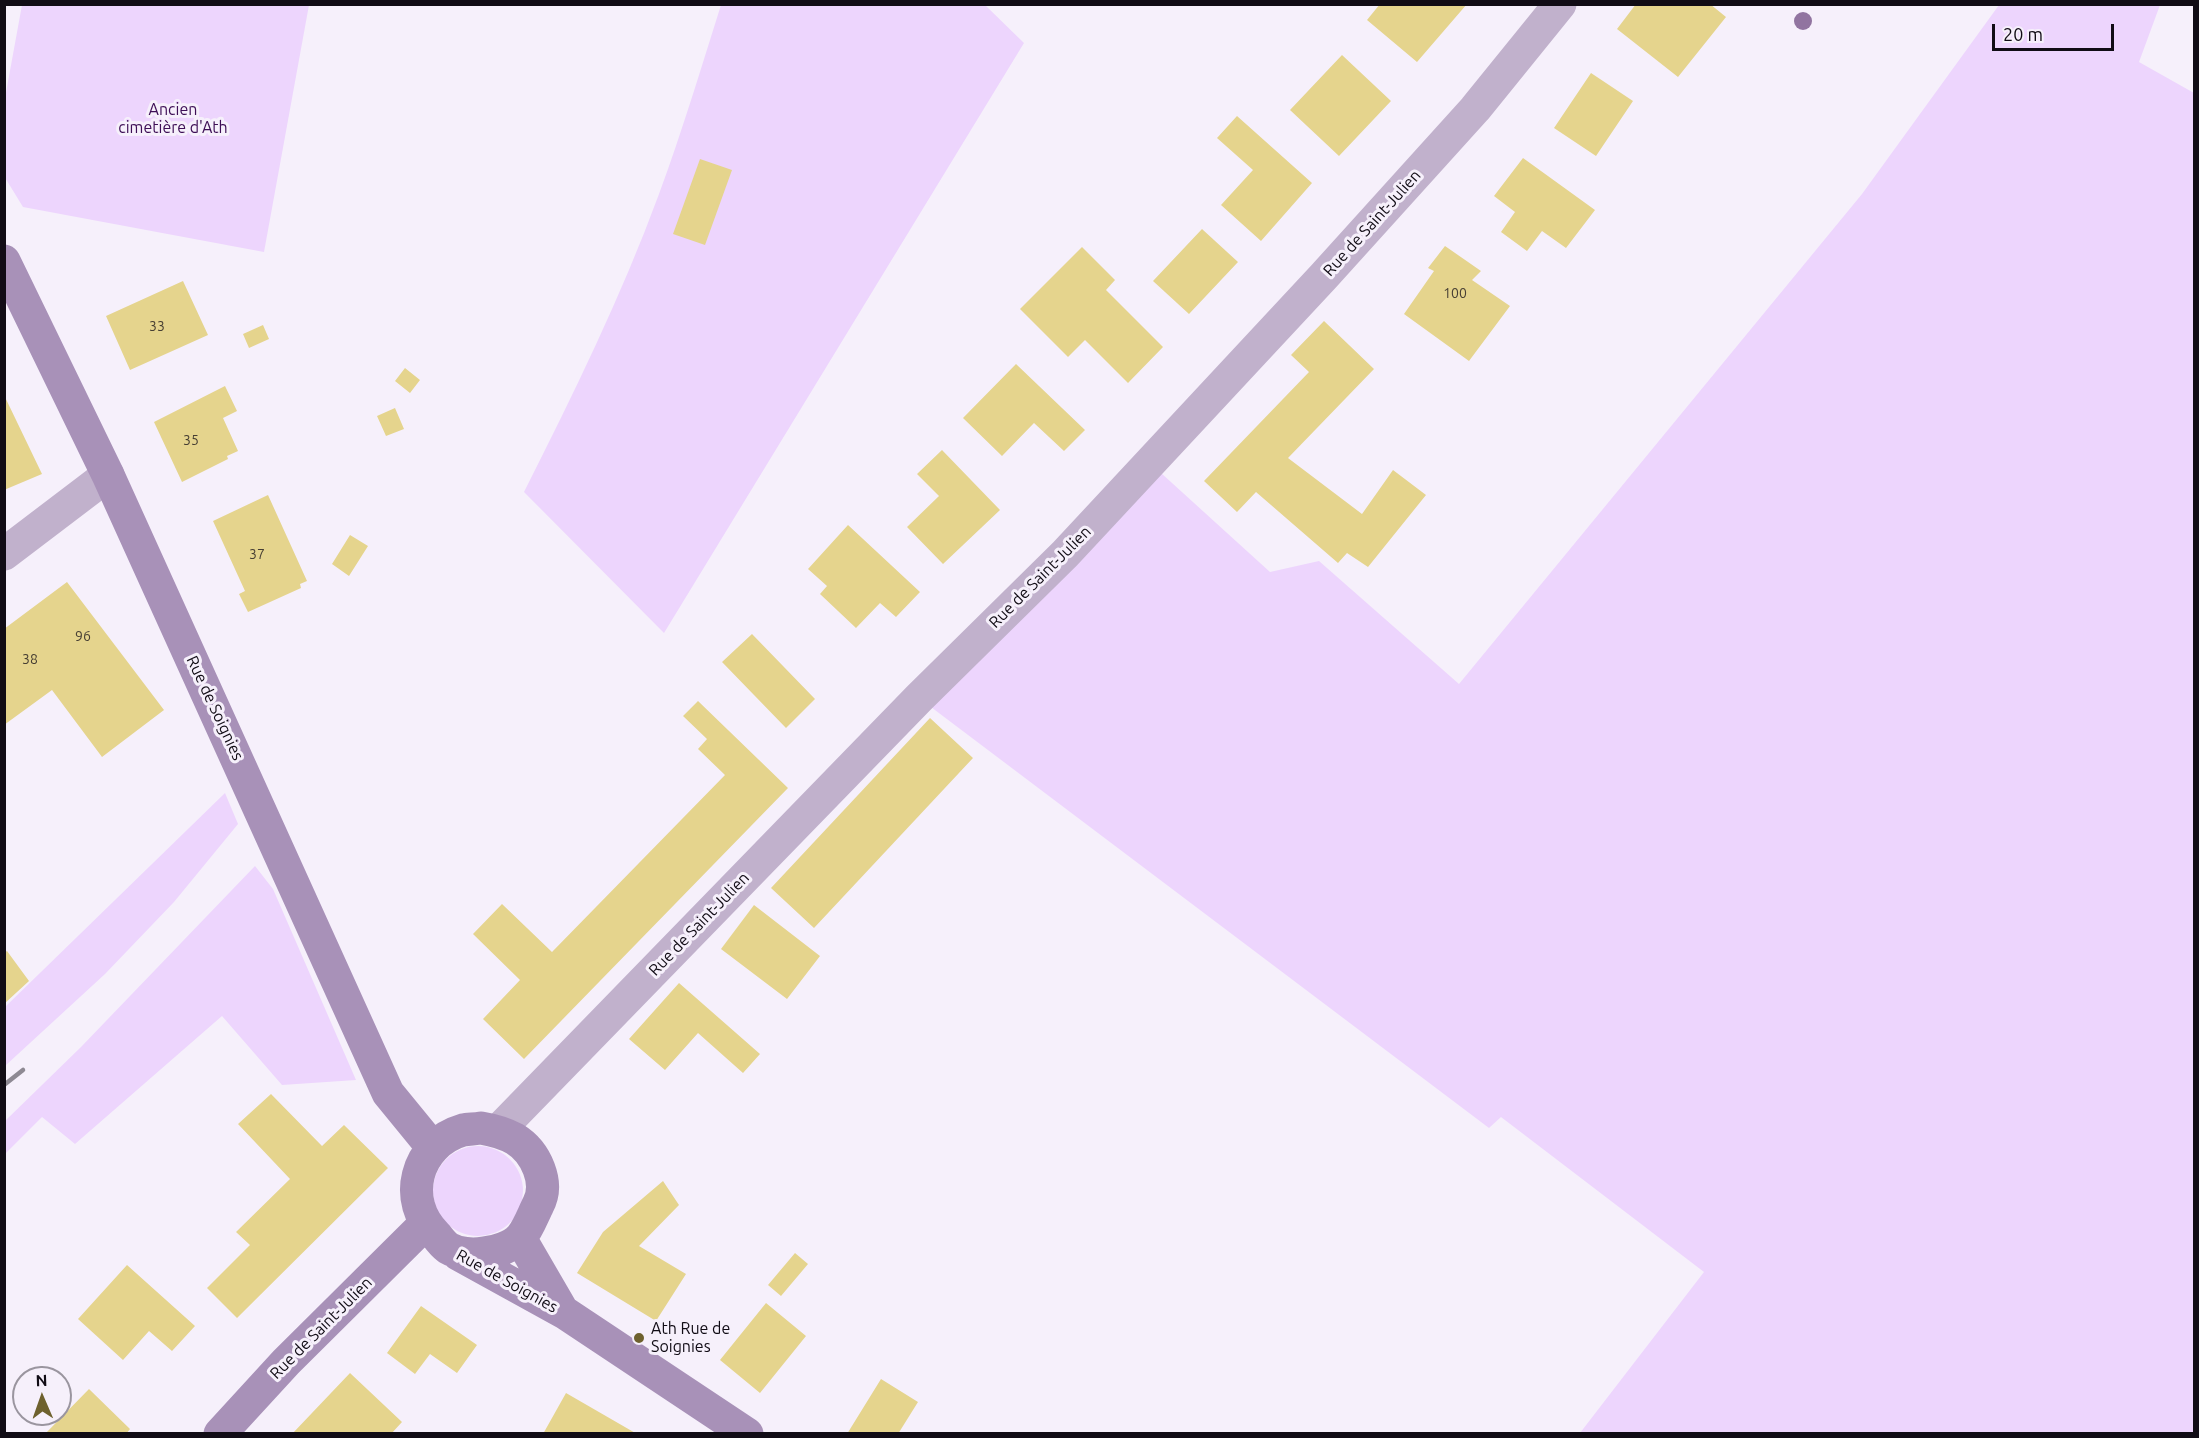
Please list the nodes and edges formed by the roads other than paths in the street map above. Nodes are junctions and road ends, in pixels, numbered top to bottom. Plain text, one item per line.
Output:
1 (1560, 4) edge
2 (4, 261) edge
3 (108, 475) junction
4 (4, 554) edge
5 (498, 1131) junction
6 (434, 1148) junction
7 (425, 1224) junction
8 (520, 1238) junction
9 (448, 1248) junction
10 (565, 1313) junction
11 (220, 1434) edge
12 (747, 1434) edge

1 - 5 street, Rue de Saint-Julien
2 - 3 street, Rue de Soignies
3 - 4 street
3 - 6 street, Rue de Soignies
5 - 6 street
5 - 8 street
6 - 7 street
7 - 9 street
7 - 11 street, Rue de Saint-Julien
8 - 9 street
8 - 10 street, Rue de Soignies
9 - 10 street, Rue de Soignies
10 - 12 street, Rue de Soignies

